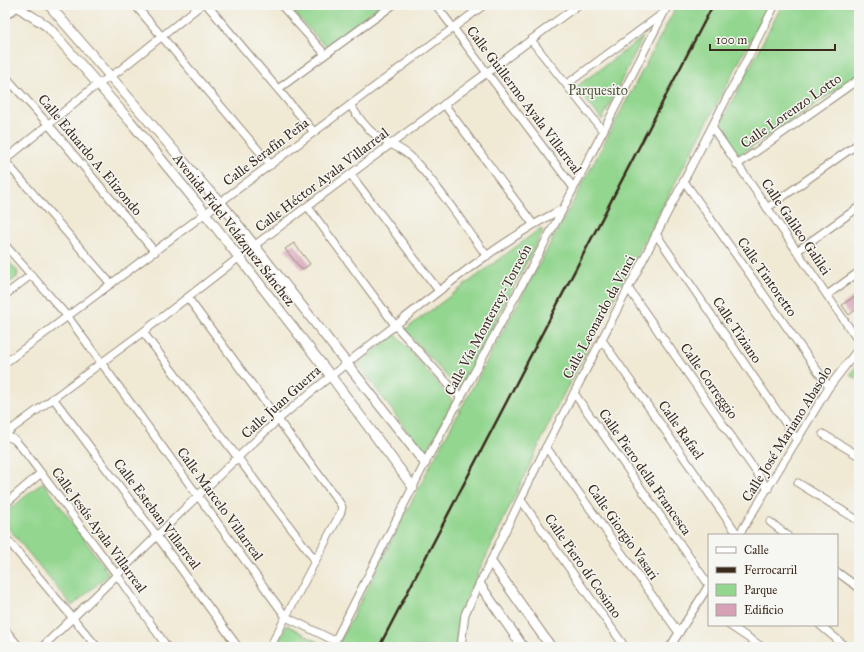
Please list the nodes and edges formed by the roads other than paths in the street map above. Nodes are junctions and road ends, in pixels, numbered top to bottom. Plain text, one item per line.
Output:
1 (18, 5) edge
2 (49, 5) edge
3 (135, 5) edge
4 (202, 5) edge
5 (207, 5) edge
6 (281, 5) edge
7 (393, 5) edge
8 (436, 5) edge
9 (484, 5) edge
10 (578, 5) edge
11 (668, 5) edge
12 (775, 5) edge
13 (664, 13) junction
14 (5, 16) edge
15 (454, 28) junction
16 (162, 37) junction
17 (531, 40) junction
18 (325, 54) junction
19 (486, 72) junction
20 (5, 76) edge
21 (110, 77) junction
22 (859, 79) edge
23 (98, 84) junction
24 (567, 84) junction
25 (278, 89) junction
26 (444, 104) junction
27 (350, 105) junction
28 (48, 124) junction
29 (712, 127) junction
30 (603, 131) junction
31 (314, 132) junction
32 (859, 143) edge
33 (392, 144) junction
34 (5, 161) edge
35 (271, 165) junction
36 (737, 165) junction
37 (351, 175) junction
38 (684, 182) junction
39 (573, 187) junction
40 (221, 203) junction
41 (308, 207) junction
42 (859, 207) edge
43 (767, 208) junction
44 (563, 209) junction
45 (205, 215) junction
46 (533, 224) junction
47 (656, 234) junction
48 (5, 245) edge
49 (255, 245) junction
50 (797, 251) junction
51 (155, 252) junction
52 (487, 256) junction
53 (239, 257) junction
54 (859, 272) edge
55 (31, 276) junction
56 (111, 284) junction
57 (628, 288) junction
58 (439, 291) junction
59 (5, 295) edge
60 (826, 295) junction
61 (188, 298) junction
62 (68, 316) junction
63 (395, 325) junction
64 (143, 332) junction
65 (602, 340) junction
66 (859, 342) edge
67 (859, 348) edge
68 (101, 362) junction
69 (346, 362) junction
70 (5, 363) edge
71 (330, 375) junction
72 (829, 387) junction
73 (574, 393) junction
74 (53, 398) junction
75 (461, 398) junction
76 (279, 420) junction
77 (5, 434) edge
78 (824, 434) dead end
79 (797, 440) junction
80 (546, 447) junction
81 (859, 456) edge
82 (239, 458) junction
83 (425, 463) junction
84 (41, 473) junction
85 (798, 483) dead end
86 (413, 487) junction
87 (768, 489) junction
88 (198, 496) junction
89 (521, 500) junction
90 (5, 504) edge
91 (859, 521) edge
92 (770, 522) dead end
93 (738, 534) edge
94 (740, 534) edge
95 (786, 534) edge
96 (157, 536) junction
97 (5, 537) edge
98 (315, 560) junction
99 (491, 562) junction
100 (838, 573) edge
101 (117, 575) junction
102 (708, 584) edge
103 (480, 585) junction
104 (708, 587) edge
105 (859, 588) edge
106 (74, 617) junction
107 (286, 617) junction
108 (730, 626) edge
109 (821, 626) edge
110 (5, 632) edge
111 (679, 633) junction
112 (333, 644) edge
113 (18, 647) edge
114 (42, 647) edge
115 (97, 647) edge
116 (167, 647) edge
117 (238, 647) edge
118 (270, 647) edge
119 (461, 647) edge
120 (524, 647) edge
121 (552, 647) edge
122 (625, 647) edge
123 (670, 647) edge
124 (762, 647) edge
125 (846, 647) edge

1 - 14 street
1 - 23 street, Avenida Fidel Velázquez Sánchez
2 - 21 street, Avenida Fidel Velázquez Sánchez
3 - 16 street
4 - 16 street
5 - 25 street
6 - 18 street
7 - 18 street
8 - 15 street, Calle Guillermo Ayala Villarreal
9 - 15 street, Calle Serafín Peña
10 - 17 street, Calle Héctor Ayala Villarreal
11 - 13 street, Calle Vía Monterrey-Torreón
12 - 29 street, Calle Leonardo da Vinci
13 - 24 street
13 - 30 street, Calle Vía Monterrey-Torreón
15 - 19 street, Calle Guillermo Ayala Villarreal
15 - 27 street, Calle Serafín Peña
16 - 21 street
16 - 35 street
17 - 19 street, Calle Héctor Ayala Villarreal
17 - 24 street
18 - 25 street
19 - 26 street, Calle Héctor Ayala Villarreal
19 - 39 street, Calle Guillermo Ayala Villarreal
20 - 28 street, Calle Eduardo A. Elizondo
21 - 23 street
21 - 40 street, Avenida Fidel Velázquez Sánchez
22 - 36 street, Calle Lorenzo Lotto
23 - 28 street
23 - 45 street, Avenida Fidel Velázquez Sánchez
24 - 30 street
25 - 31 street
26 - 33 street, Calle Héctor Ayala Villarreal
26 - 46 street
27 - 31 street, Calle Serafín Peña
27 - 33 street
28 - 34 street
28 - 51 street, Calle Eduardo A. Elizondo
29 - 36 street, Calle Galileo Galilei
29 - 38 street, Calle Leonardo da Vinci
30 - 39 street, Calle Vía Monterrey-Torreón
31 - 35 street, Calle Serafín Peña
32 - 43 street
33 - 37 street, Calle Héctor Ayala Villarreal
33 - 52 street
34 - 56 street
35 - 40 street, Calle Serafín Peña
36 - 43 street, Calle Galileo Galilei
37 - 41 street, Calle Héctor Ayala Villarreal
37 - 58 street
38 - 47 street, Calle Leonardo da Vinci
38 - 72 street, Calle Tintoretto
39 - 44 street, Calle Vía Monterrey-Torreón
40 - 45 street, Calle Serafín Peña
40 - 49 street, Avenida Fidel Velázquez Sánchez
41 - 49 street, Calle Héctor Ayala Villarreal
41 - 63 street
42 - 50 street
43 - 50 street, Calle Galileo Galilei
44 - 46 street, Calle Juan Guerra
44 - 75 street, Calle Vía Monterrey-Torreón
45 - 51 street, Calle Serafín Peña
45 - 53 street, Avenida Fidel Velázquez Sánchez
46 - 52 street, Calle Juan Guerra
47 - 57 street, Calle Leonardo da Vinci
47 - 79 street, Calle Tiziano
48 - 55 street, Calle Marcelo Villarreal
49 - 53 street, Calle Héctor Ayala Villarreal
49 - 69 street, Avenida Fidel Velázquez Sánchez
50 - 60 street, Calle Galileo Galilei
51 - 56 street, Calle Serafín Peña
52 - 58 street, Calle Juan Guerra
53 - 61 street, Calle Héctor Ayala Villarreal
53 - 71 street, Avenida Fidel Velázquez Sánchez
54 - 60 street
55 - 59 street
55 - 62 street, Calle Marcelo Villarreal
56 - 62 street, Calle Serafín Peña
57 - 65 street, Calle Leonardo da Vinci
57 - 87 street, Calle Correggio
58 - 63 street, Calle Juan Guerra
60 - 66 street, Calle Galileo Galilei
61 - 64 street, Calle Héctor Ayala Villarreal
61 - 76 street
62 - 68 street, Calle Marcelo Villarreal
62 - 70 street, Calle Serafín Peña
63 - 69 street, Calle Juan Guerra
63 - 75 street
64 - 68 street, Calle Héctor Ayala Villarreal
64 - 82 street
65 - 73 street, Calle Leonardo da Vinci
65 - 93 street, Calle Rafael
67 - 72 street, Calle José Mariano Abasolo
68 - 74 street, Calle Héctor Ayala Villarreal
68 - 88 street, Calle Marcelo Villarreal
69 - 71 street, Calle Juan Guerra
69 - 83 street, Avenida Fidel Velázquez Sánchez
71 - 76 street, Calle Juan Guerra
71 - 86 street, Avenida Fidel Velázquez Sánchez
72 - 79 street, Calle José Mariano Abasolo
73 - 80 street, Calle Leonardo da Vinci
73 - 102 street, Calle Piero della Francesca
74 - 77 street, Calle Héctor Ayala Villarreal
74 - 96 street, Calle Esteban Villarreal
75 - 83 street, Calle Vía Monterrey-Torreón
76 - 82 street, Calle Juan Guerra
76 - 98 street
77 - 84 street, Calle Jesús Ayala Villarreal
78 - 81 street
79 - 87 street, Calle José Mariano Abasolo
80 - 89 street, Calle Leonardo da Vinci
80 - 111 street, Calle Giorgio Vasari
82 - 88 street, Calle Juan Guerra
82 - 98 street
83 - 86 street, Calle Vía Monterrey-Torreón
84 - 90 street
84 - 101 street, Calle Jesús Ayala Villarreal
85 - 91 street
86 - 112 street, Calle Vía Monterrey-Torreón
87 - 94 street, Calle José Mariano Abasolo
88 - 96 street, Calle Juan Guerra
88 - 107 street, Calle Marcelo Villarreal
89 - 99 street, Calle Leonardo da Vinci
89 - 122 street, Calle Piero dí Cosimo
92 - 95 street
96 - 101 street, Calle Juan Guerra
96 - 117 street, Calle Esteban Villarreal
97 - 106 street
98 - 107 street
99 - 103 street, Calle Leonardo da Vinci
99 - 121 street
100 - 105 street
101 - 106 street, Calle Juan Guerra
101 - 116 street, Calle Jesús Ayala Villarreal
103 - 119 street, Calle Leonardo da Vinci
103 - 120 street
104 - 111 street
106 - 114 street, Calle Juan Guerra
106 - 115 street
107 - 112 street, Calle Marcelo Villarreal
107 - 118 street
108 - 124 street
109 - 125 street
110 - 113 street
111 - 123 street

